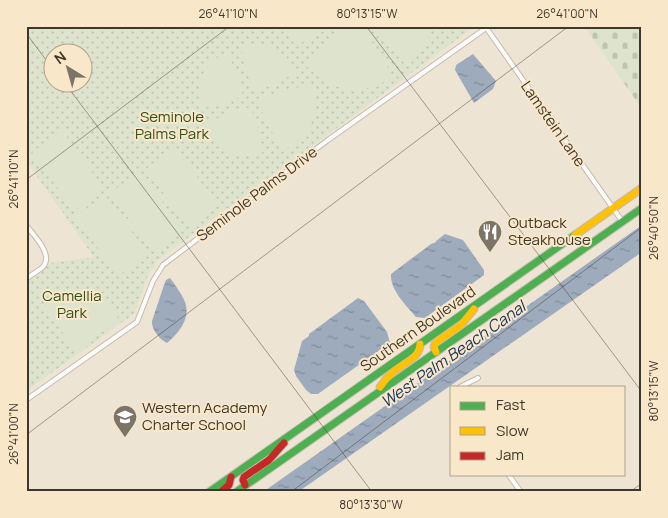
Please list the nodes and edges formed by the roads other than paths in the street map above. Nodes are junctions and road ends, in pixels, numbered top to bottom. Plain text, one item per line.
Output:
1 (486, 27) edge
2 (642, 188) edge
3 (613, 208) junction
4 (642, 208) edge
5 (622, 221) junction
6 (26, 225) edge
7 (26, 279) edge
8 (481, 301) junction
9 (420, 344) junction
10 (436, 352) junction
11 (478, 378) dead end
12 (462, 386) edge
13 (373, 396) junction
14 (26, 400) edge
15 (290, 435) junction
16 (509, 476) edge
17 (231, 477) junction
18 (245, 485) junction
19 (210, 492) edge
20 (221, 492) edge
21 (236, 492) edge
22 (520, 492) edge

1 - 3 street, Lamstein Lane
1 - 14 street, Seminole Palms Drive
2 - 3 highway, Southern Boulevard
3 - 5 street, Lamstein Lane
3 - 8 highway, Southern Boulevard
4 - 5 highway, Southern Boulevard
5 - 10 highway, Southern Boulevard
6 - 7 street
8 - 9 highway, Southern Boulevard
8 - 10 highway
9 - 13 highway
9 - 15 highway, Southern Boulevard
10 - 13 highway, Southern Boulevard
11 - 12 street
13 - 18 highway, Southern Boulevard
15 - 17 highway, Southern Boulevard
15 - 18 highway
16 - 22 street
17 - 19 highway, Southern Boulevard
17 - 20 highway
18 - 21 highway, Southern Boulevard

